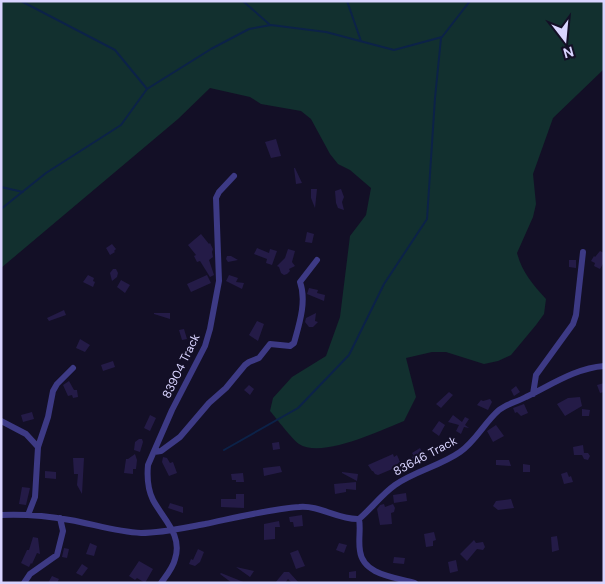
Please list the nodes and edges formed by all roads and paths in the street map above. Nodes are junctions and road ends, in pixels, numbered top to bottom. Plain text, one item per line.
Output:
1 (234, 176) dead end
2 (583, 252) dead end
3 (317, 260) dead end
4 (604, 366) edge
5 (73, 368) dead end
6 (533, 394) junction
7 (1, 421) edge
8 (38, 446) junction
9 (154, 452) junction
10 (1, 515) edge
11 (28, 515) junction
12 (60, 518) junction
13 (358, 519) junction
14 (173, 531) junction
15 (24, 583) edge
16 (161, 583) edge
17 (415, 583) edge

1 - 9 street, 83904 Track
2 - 6 street
3 - 9 street
4 - 6 street
5 - 8 street
6 - 13 street, 83646 Track
7 - 8 street
8 - 11 street
9 - 14 street, 83904 Track
10 - 11 street
11 - 12 street
12 - 14 street
12 - 15 street
13 - 14 street
13 - 17 street
14 - 16 street

